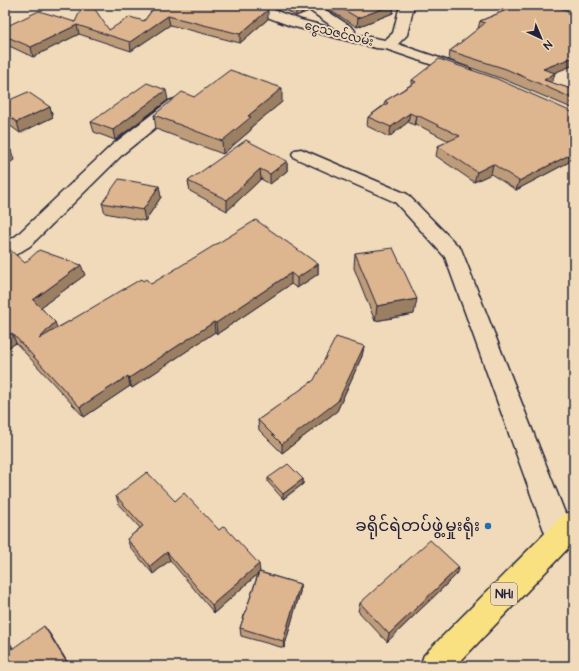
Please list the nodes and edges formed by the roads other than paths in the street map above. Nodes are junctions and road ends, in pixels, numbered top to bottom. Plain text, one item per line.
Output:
1 (248, 5) edge
2 (309, 5) edge
3 (402, 9) edge
4 (349, 31) dead end
5 (388, 45) junction
6 (476, 76) edge
7 (175, 104) edge
8 (301, 154) dead end
9 (5, 252) edge
10 (567, 529) edge
11 (435, 666) edge

1 - 5 street, ငွေသဇင်လမ်း
2 - 4 street
3 - 5 street, ငွေသဇင်လမ်း
5 - 6 street
7 - 9 street
8 - 10 street
10 - 11 highway, NH1

